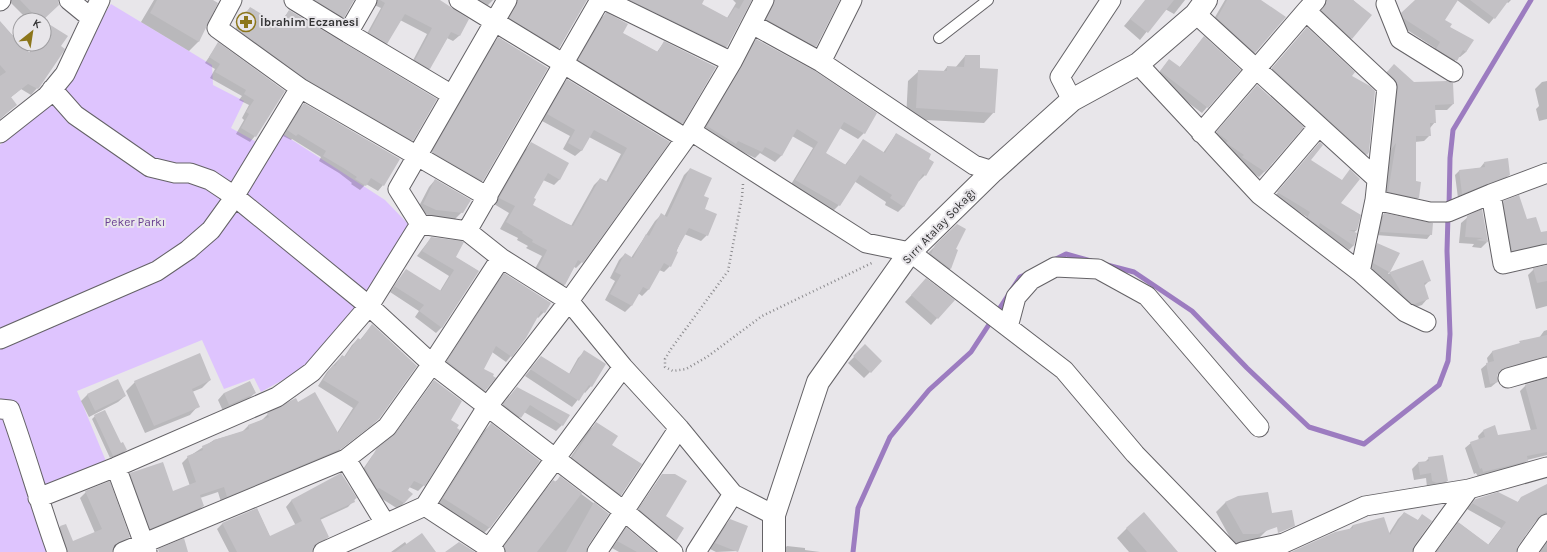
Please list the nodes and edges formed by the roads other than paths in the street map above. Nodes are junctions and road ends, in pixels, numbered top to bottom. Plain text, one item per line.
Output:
1 (69, 0) edge
2 (100, 0) edge
3 (232, 0) edge
4 (294, 0) edge
5 (367, 0) edge
6 (459, 0) edge
7 (507, 0) edge
8 (600, 0) edge
9 (605, 0) edge
10 (764, 0) edge
11 (852, 0) edge
12 (988, 0) edge
13 (1111, 0) edge
14 (1387, 1) edge
15 (1311, 5) edge
16 (1201, 7) edge
17 (92, 18) junction
18 (495, 22) junction
19 (752, 24) junction
20 (348, 33) junction
21 (939, 38) dead end
22 (563, 62) junction
23 (732, 62) junction
24 (821, 62) junction
25 (1138, 64) junction
26 (1257, 69) junction
27 (1453, 72) dead end
28 (300, 88) junction
29 (52, 89) junction
30 (452, 95) junction
31 (1072, 100) junction
32 (1319, 126) junction
33 (0, 133) edge
34 (1200, 133) junction
35 (688, 135) junction
36 (417, 157) junction
37 (993, 171) junction
38 (1547, 173) edge
39 (1377, 179) junction
40 (1491, 194) junction
41 (1260, 195) junction
42 (234, 196) junction
43 (488, 197) junction
44 (1375, 200) junction
45 (420, 224) junction
46 (467, 231) junction
47 (905, 251) junction
48 (1547, 254) edge
49 (501, 258) junction
50 (1360, 272) junction
51 (569, 301) junction
52 (369, 306) junction
53 (1426, 322) dead end
54 (1008, 327) junction
55 (0, 339) edge
56 (432, 364) junction
57 (623, 367) junction
58 (1547, 367) edge
59 (1508, 378) dead end
60 (487, 407) junction
61 (0, 409) edge
62 (1259, 427) dead end
63 (680, 428) junction
64 (554, 458) junction
65 (346, 459) junction
66 (116, 467) junction
67 (1547, 467) edge
68 (1469, 488) junction
69 (733, 494) junction
70 (38, 498) junction
71 (425, 506) junction
72 (624, 512) junction
73 (774, 515) junction
74 (385, 523) junction
75 (1547, 524) edge
76 (146, 547) edge
77 (1285, 547) edge
78 (493, 550) edge
79 (57, 552) edge
80 (124, 552) edge
81 (323, 552) edge
82 (597, 552) edge
83 (673, 552) edge
84 (696, 552) edge
85 (774, 552) edge
86 (1230, 552) edge
87 (1242, 552) edge
88 (1423, 552) edge
89 (1527, 552) edge

1 - 17 street
2 - 17 street
3 - 28 street
4 - 20 street
5 - 20 street
6 - 18 street
7 - 18 street
8 - 22 street
9 - 23 street
10 - 19 street
11 - 24 street
12 - 21 lane
13 - 31 street
14 - 27 street
15 - 26 street
15 - 39 street
16 - 25 main road, Sırrı Atalay Sokağı
16 - 26 street
17 - 29 street
18 - 22 street
18 - 30 street
19 - 23 street
19 - 24 street
20 - 30 street
22 - 35 street
22 - 43 street
23 - 35 street
24 - 37 street
25 - 31 main road, Sırrı Atalay Sokağı
25 - 34 street
26 - 32 street
26 - 34 street
28 - 36 street
28 - 42 street
29 - 33 street
29 - 42 street
30 - 36 street
31 - 37 main road, Sırrı Atalay Sokağı
32 - 39 street
32 - 41 street
34 - 41 street
35 - 47 street
35 - 51 street
36 - 43 street
36 - 45 street
37 - 47 main road, Sırrı Atalay Sokağı
38 - 40 street
39 - 44 street
40 - 44 street
40 - 48 street
41 - 50 street
42 - 52 street
42 - 55 street
43 - 46 street
44 - 50 street
45 - 46 street
45 - 52 street
46 - 49 street
47 - 54 street
47 - 73 main road, Sırrı Atalay Sokağı
49 - 51 street
49 - 56 street
50 - 53 street
51 - 57 street
51 - 60 street
52 - 56 street
52 - 66 street
54 - 62 street
54 - 86 street
56 - 60 street
56 - 65 street
57 - 63 street
57 - 64 street
58 - 59 street
60 - 64 street
60 - 71 street
61 - 70 street
63 - 69 street
63 - 72 street
64 - 72 street
64 - 78 street
65 - 74 street
65 - 76 street
66 - 70 street
66 - 76 street
67 - 68 street
68 - 77 street
68 - 88 street
69 - 73 street
69 - 84 street
70 - 79 street
71 - 74 street
71 - 78 street
72 - 82 street
72 - 83 street
73 - 85 main road, Sırrı Atalay Sokağı
74 - 81 street
75 - 89 street
76 - 80 street
77 - 87 street

